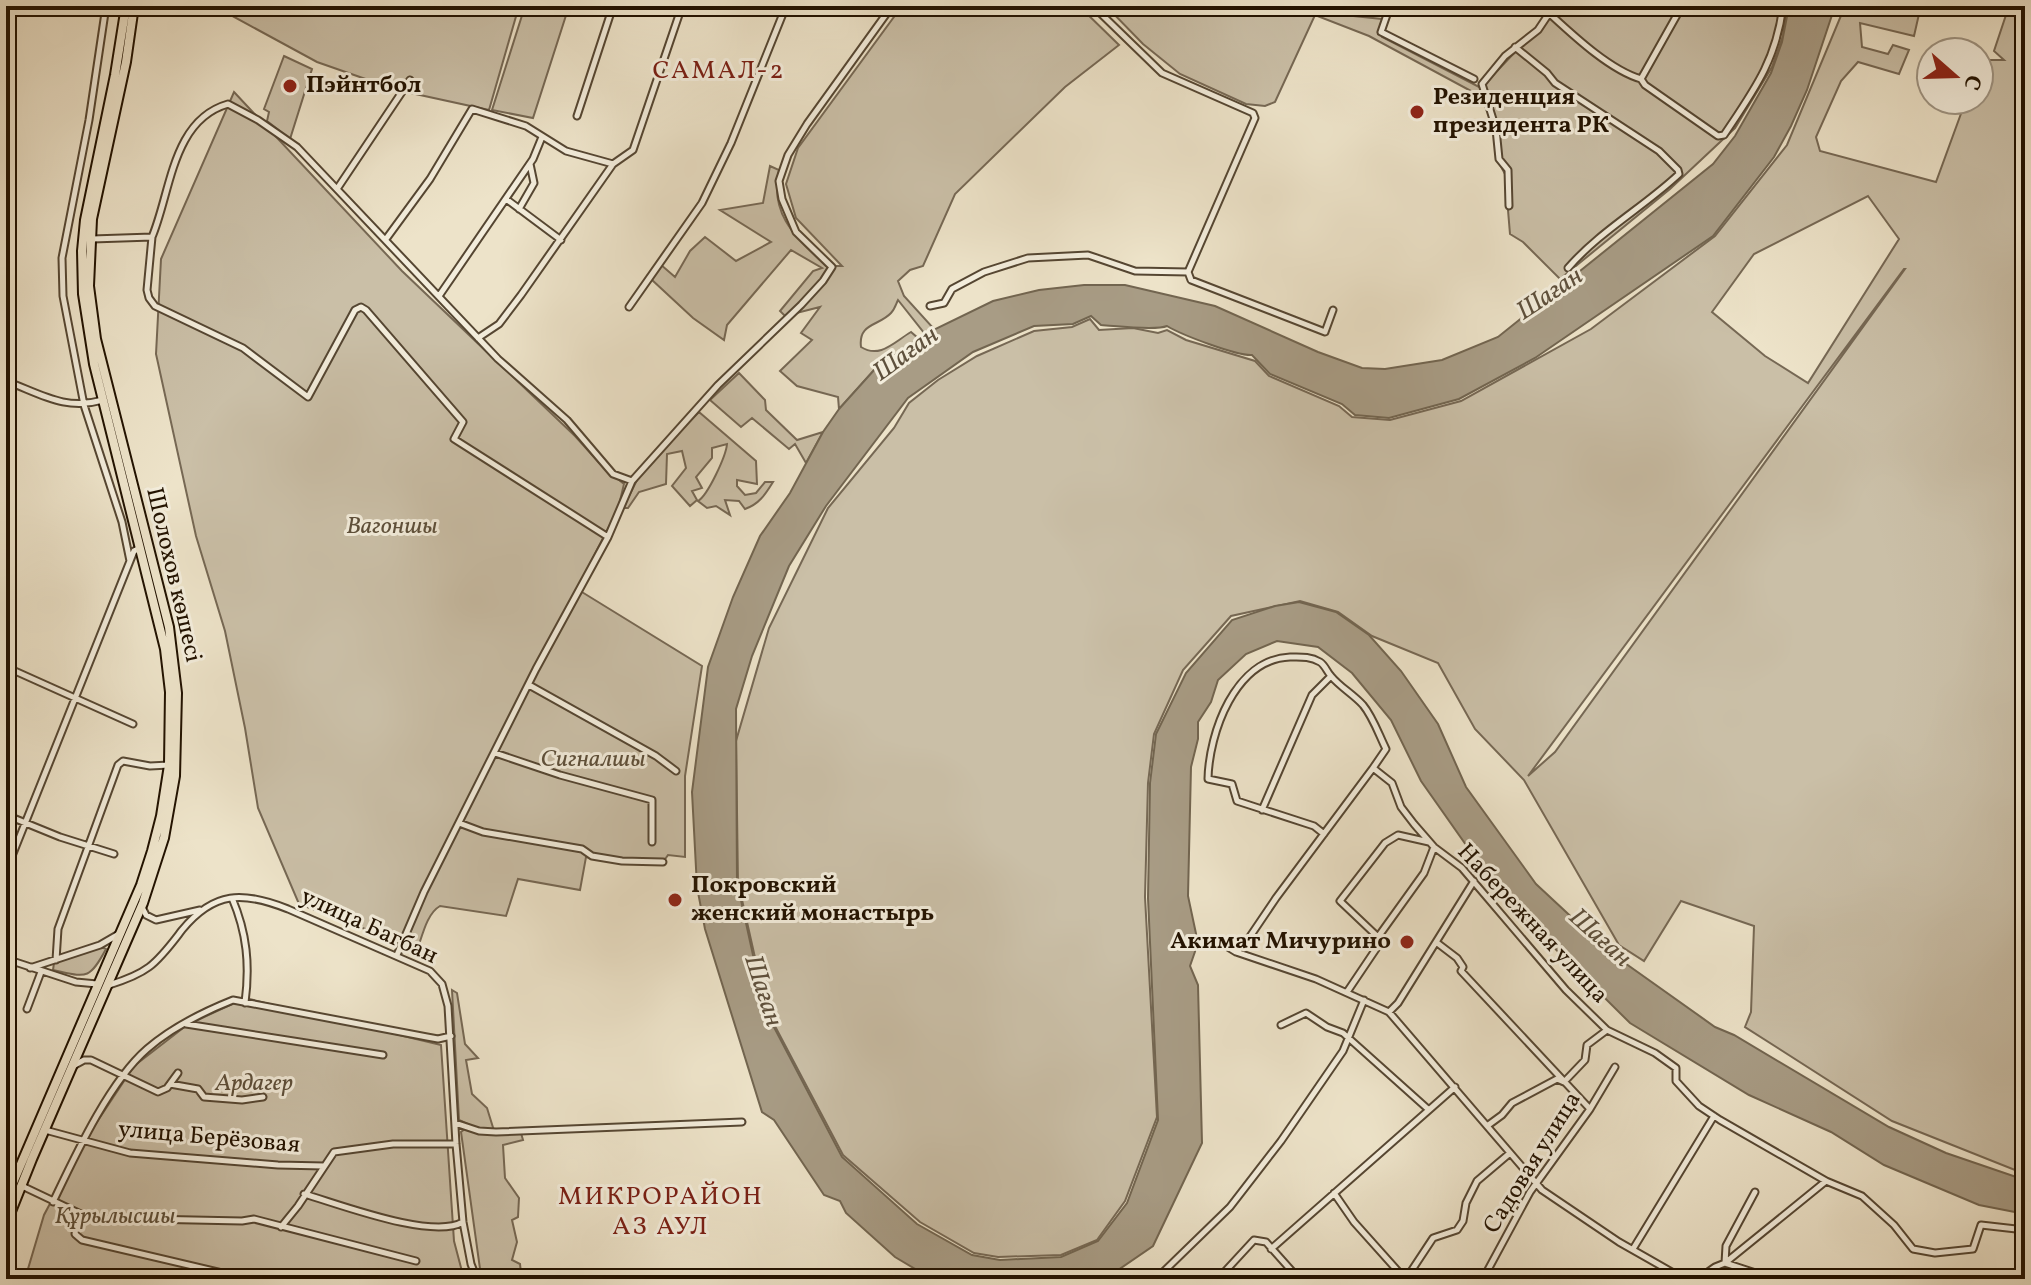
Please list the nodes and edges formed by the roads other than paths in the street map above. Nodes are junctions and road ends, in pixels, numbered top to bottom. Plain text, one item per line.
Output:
1 (106, 6) edge
2 (126, 6) edge
3 (134, 6) edge
4 (613, 6) edge
5 (682, 6) edge
6 (786, 6) edge
7 (892, 6) edge
8 (1093, 6) edge
9 (1390, 6) edge
10 (1554, 6) edge
11 (1682, 6) edge
12 (1783, 6) edge
13 (1550, 14) junction
14 (1515, 47) junction
15 (1474, 79) dead end
16 (1641, 79) junction
17 (410, 80) dead end
18 (577, 116) dead end
19 (542, 137) junction
20 (530, 164) junction
21 (613, 164) junction
22 (79, 169) junction
23 (98, 171) junction
24 (337, 189) junction
25 (506, 199) junction
26 (1509, 206) dead end
27 (519, 209) junction
28 (152, 237) junction
29 (90, 239) junction
30 (386, 239) junction
31 (561, 240) junction
32 (1568, 268) dead end
33 (1188, 272) junction
34 (439, 296) junction
35 (930, 306) dead end
36 (629, 307) dead end
37 (1333, 310) dead end
38 (478, 338) junction
39 (6, 381) edge
40 (107, 399) junction
41 (84, 405) junction
42 (632, 481) junction
43 (608, 537) junction
44 (141, 548) junction
45 (130, 561) junction
46 (8, 668) edge
47 (1331, 676) junction
48 (6, 682) edge
49 (529, 685) junction
50 (75, 697) junction
51 (133, 724) dead end
52 (495, 753) junction
53 (169, 765) junction
54 (1373, 768) junction
55 (676, 771) dead end
56 (1262, 810) junction
57 (6, 815) edge
58 (24, 822) junction
59 (459, 823) junction
60 (1324, 834) junction
61 (652, 842) dead end
62 (1432, 844) junction
63 (90, 848) junction
64 (114, 854) dead end
65 (663, 862) dead end
66 (6, 871) edge
67 (1474, 881) junction
68 (232, 898) junction
69 (142, 906) junction
70 (202, 909) junction
71 (121, 933) junction
72 (1378, 937) junction
73 (1436, 942) junction
74 (1223, 944) dead end
75 (1236, 952) junction
76 (397, 955) junction
77 (6, 959) edge
78 (56, 960) junction
79 (30, 968) junction
80 (41, 972) junction
81 (97, 984) junction
82 (109, 985) junction
83 (1347, 992) junction
84 (1364, 1000) junction
85 (245, 1003) junction
86 (27, 1009) dead end
87 (1389, 1012) junction
88 (185, 1024) junction
89 (1281, 1025) dead end
90 (1607, 1030) junction
91 (451, 1036) junction
92 (1348, 1039) junction
93 (383, 1055) dead end
94 (73, 1066) junction
95 (1615, 1067) dead end
96 (178, 1073) dead end
97 (125, 1076) junction
98 (1564, 1082) junction
99 (170, 1084) junction
100 (1455, 1087) junction
101 (263, 1097) dead end
102 (1590, 1109) junction
103 (1429, 1110) junction
104 (1714, 1116) junction
105 (742, 1122) dead end
106 (455, 1123) junction
107 (1487, 1126) junction
108 (45, 1130) junction
109 (83, 1140) junction
110 (456, 1144) junction
111 (1510, 1153) junction
112 (324, 1166) junction
113 (1826, 1181) junction
114 (1536, 1184) junction
115 (21, 1185) junction
116 (1755, 1192) dead end
117 (1334, 1193) junction
118 (304, 1194) junction
119 (6, 1199) edge
120 (53, 1202) junction
121 (78, 1213) junction
122 (463, 1222) junction
123 (6, 1224) edge
124 (281, 1227) junction
125 (2025, 1230) edge
126 (1271, 1249) junction
127 (1633, 1249) junction
128 (416, 1261) dead end
129 (1725, 1263) junction
130 (248, 1279) edge
131 (477, 1279) edge
132 (1156, 1279) edge
133 (1218, 1279) edge
134 (1299, 1279) edge
135 (1405, 1279) edge
136 (1483, 1279) edge
137 (1684, 1279) edge
138 (1698, 1279) edge
139 (1774, 1279) edge

1 - 22 street
2 - 23 highway, Шолохов көшесі
3 - 23 highway, Шолохов көшесі
4 - 18 street
5 - 21 street
6 - 36 street
7 - 42 street
8 - 33 street
9 - 15 street
10 - 13 street
11 - 16 street
12 - 16 street
13 - 14 street
13 - 16 street
14 - 26 street
14 - 32 street
17 - 24 street
19 - 20 street
19 - 21 street
19 - 30 street
20 - 25 street
20 - 27 street
21 - 31 street
22 - 23 street
22 - 41 street
23 - 29 highway, Шолохов көшесі
23 - 40 highway, Шолохов көшесі
24 - 28 street
24 - 30 street
25 - 27 street
25 - 34 street
27 - 31 street
28 - 29 street
28 - 43 street
29 - 40 highway, Шолохов көшесі
30 - 34 street
31 - 38 street
33 - 35 street
33 - 37 street
34 - 38 street
38 - 42 street
39 - 41 street
40 - 41 street
40 - 44 highway, Шолохов көшесі
40 - 69 highway, Шолохов көшесі
41 - 45 street
42 - 43 street
43 - 49 street
44 - 45 street
44 - 53 highway, Шолохов көшесі
45 - 50 street
46 - 48 street
46 - 50 street
47 - 54 street
47 - 56 street
47 - 56 street
49 - 52 street
49 - 55 street
50 - 51 street
50 - 58 street
52 - 59 street
52 - 61 street
53 - 63 street
53 - 71 highway, Шолохов көшесі
54 - 60 street
54 - 62 street, Набережная улица
56 - 60 street
57 - 58 street
58 - 63 street
58 - 66 street
59 - 65 street
59 - 76 street
60 - 75 street
62 - 67 street, Набережная улица
62 - 72 street
62 - 72 street
63 - 64 street
63 - 78 street
67 - 73 street
67 - 90 street, Набережная улица
68 - 70 street, улица Багбан
68 - 76 street, улица Багбан
68 - 85 street
69 - 70 street
69 - 82 highway, Шолохов көшесі
70 - 82 street, улица Багбан
71 - 78 street
71 - 81 highway, Шолохов көшесі
72 - 83 street
73 - 87 street
73 - 98 street
74 - 75 street
75 - 83 street
76 - 91 street, улица Багбан
77 - 79 street
78 - 79 street
79 - 80 street
80 - 81 street
80 - 86 street
81 - 82 highway
81 - 119 highway
82 - 94 highway, Шолохов көшесі
83 - 84 street
84 - 87 street
84 - 92 street
85 - 88 street
85 - 91 street
87 - 100 street
88 - 93 street
88 - 97 street
89 - 92 street
90 - 98 street
90 - 104 street, Набережная улица
91 - 106 street, улица Багбан
92 - 103 street
92 - 132 street
94 - 97 street
94 - 108 highway, Шолохов көшесі
95 - 102 street, Садовая улица
96 - 99 street
97 - 99 street
97 - 109 street
98 - 102 street
98 - 107 street
99 - 101 street
100 - 103 street
100 - 107 street
102 - 114 street, Садовая улица
103 - 117 street
104 - 113 street, Набережная улица
104 - 127 street
105 - 106 street
106 - 110 street, улица Багбан
107 - 111 street
108 - 109 street, улица Берёзовая
108 - 115 highway, Шолохов көшесі
109 - 112 street, улица Берёзовая
109 - 120 street
110 - 112 street
110 - 122 street, улица Багбан
111 - 114 street
111 - 135 street
112 - 118 street
113 - 125 street, Набережная улица
113 - 129 street
114 - 127 street
114 - 136 street, Садовая улица
115 - 120 street
115 - 123 highway, Шолохов көшесі
116 - 129 street
117 - 126 street
117 - 135 street
118 - 122 street
118 - 124 street
120 - 121 street
121 - 124 street
121 - 130 street
122 - 131 street, улица Багбан
124 - 128 street
126 - 133 street
126 - 134 street
127 - 137 street
129 - 138 street
129 - 139 street

